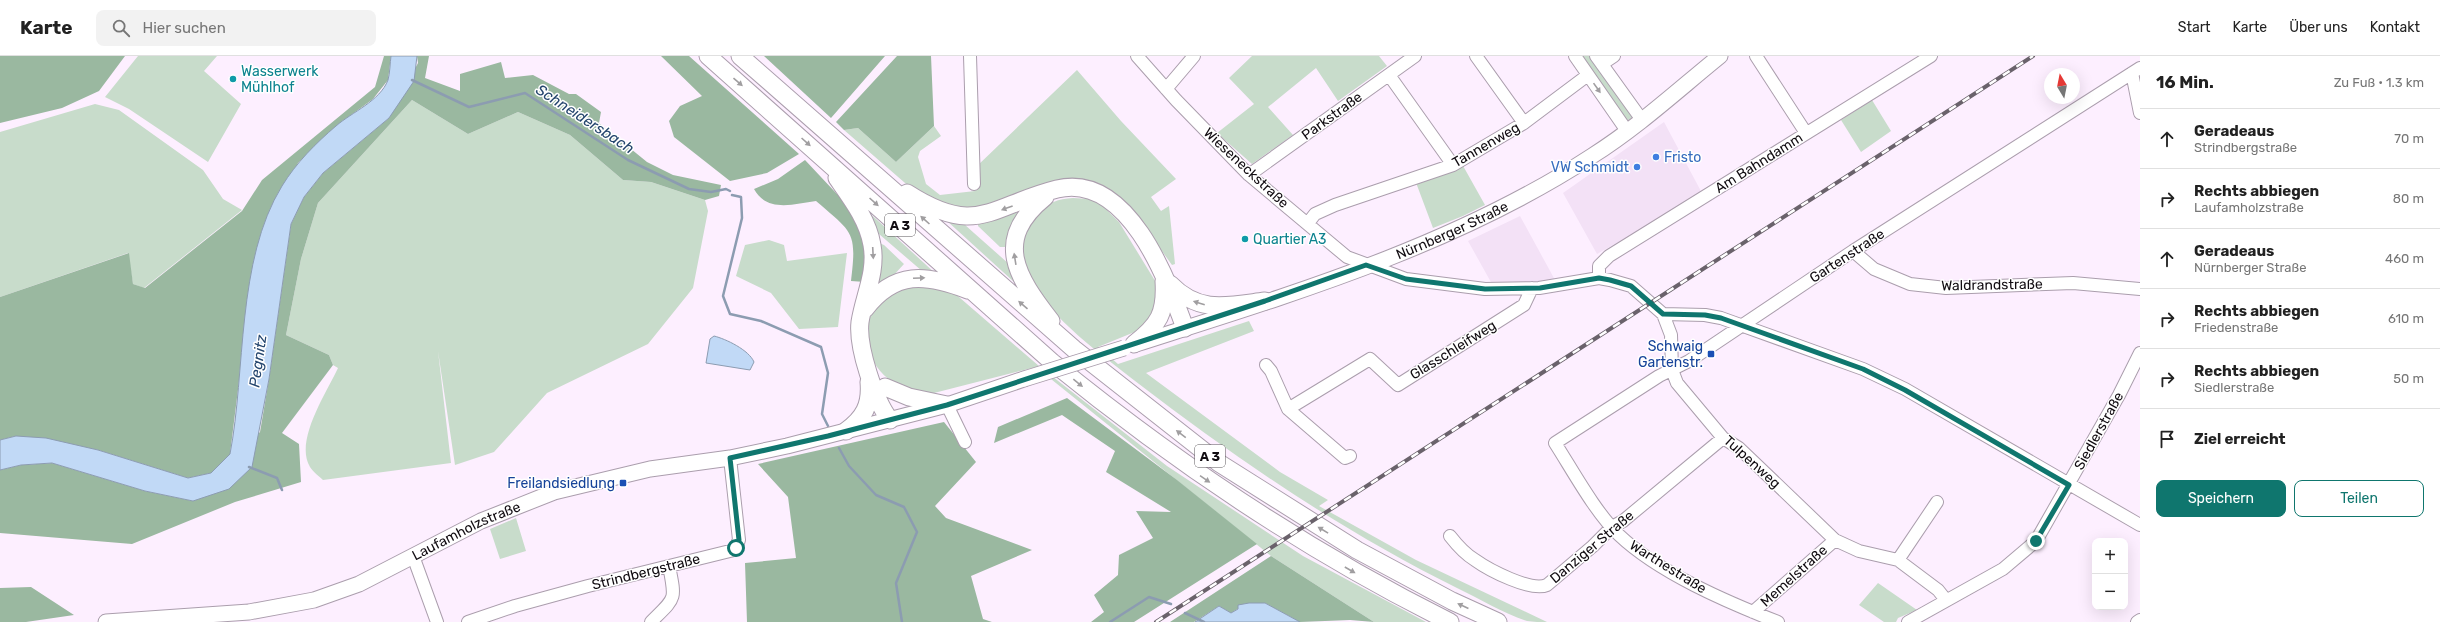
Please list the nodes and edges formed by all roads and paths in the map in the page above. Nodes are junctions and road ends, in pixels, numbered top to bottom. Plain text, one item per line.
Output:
1 (708, 56) edge
2 (740, 56) edge
3 (970, 56) edge
4 (1138, 56) edge
5 (1194, 56) edge
6 (1415, 56) edge
7 (1476, 56) edge
8 (1575, 56) edge
9 (1614, 56) edge
10 (1720, 56) edge
11 (1756, 56) edge
12 (1931, 56) edge
13 (1599, 60) edge
14 (2136, 71) edge
15 (1389, 75) junction
16 (1588, 75) junction
17 (1166, 89) junction
18 (2140, 113) edge
19 (1642, 120) junction
20 (1524, 122) junction
21 (1628, 131) junction
22 (1806, 133) junction
23 (824, 158) junction
24 (863, 164) junction
25 (1453, 165) junction
26 (1249, 175) junction
27 (974, 184) dead end
28 (1056, 189) junction
29 (1308, 224) junction
30 (1853, 251) junction
31 (1366, 265) junction
32 (1166, 277) junction
33 (1599, 278) junction
34 (1532, 288) junction
35 (2140, 289) edge
36 (975, 293) junction
37 (1265, 301) junction
38 (864, 311) junction
39 (1663, 314) junction
40 (1742, 326) junction
41 (1185, 328) junction
42 (1129, 346) junction
43 (1074, 349) junction
44 (2140, 353) edge
45 (866, 362) junction
46 (1266, 365) dead end
47 (1672, 370) junction
48 (885, 387) junction
49 (947, 405) junction
50 (1288, 409) junction
51 (890, 420) junction
52 (846, 431) junction
53 (828, 436) joint
54 (1723, 438) junction
55 (965, 442) dead end
56 (1555, 443) joint
57 (1350, 456) dead end
58 (730, 458) junction
59 (2069, 485) junction
60 (1937, 502) dead end
61 (2140, 525) edge
62 (1612, 527) junction
63 (1450, 536) dead end
64 (1835, 540) junction
65 (413, 556) junction
66 (1898, 560) junction
67 (669, 566) junction
68 (1946, 600) junction
69 (1754, 612) junction
70 (2140, 620) edge
71 (106, 622) edge
72 (437, 622) edge
73 (468, 622) edge
74 (652, 622) edge
75 (1450, 622) edge
76 (1498, 622) edge
77 (1778, 622) edge
78 (1908, 622) edge
79 (2137, 622) edge

1 -> 23 highway, A 3
2 - 24 highway, A 3
3 - 27 street
4 - 17 street, Wieseneckstraße
5 - 17 street
6 - 15 street, Parkstraße
7 - 20 street
8 - 16 street
9 - 13 street
10 - 19 main road, Nürnberger Straße
11 - 22 street
12 - 22 street, Am Bahndamm
13 - 19 street
14 - 18 street
14 - 30 street, Gartenstraße
15 - 25 street
15 - 26 street, Parkstraße
16 - 20 street, Tannenweg
16 -> 21 street
17 - 26 street, Wieseneckstraße
19 - 21 main road, Nürnberger Straße
20 - 25 street, Tannenweg
21 - 31 main road, Nürnberger Straße
22 - 33 street, Am Bahndamm
23 -> 36 highway, A 3
23 -> 38 highway
28 -> 24 highway
43 -> 24 highway, A 3
25 - 29 street, Tannenweg
26 - 29 street, Wieseneckstraße
28 - 32 highway
43 -> 28 highway
29 - 31 street, Wieseneckstraße
30 - 35 street, Waldrandstraße
30 - 40 street, Gartenstraße
31 - 34 street, Wieseneckstraße
31 - 37 main road, Nürnberger Straße
37 -> 32 highway
32 - 41 highway
32 - 42 highway
33 - 34 street, Wieseneckstraße
33 - 39 street, Wieseneckstraße
34 - 50 street, Glasschleifweg
38 -> 36 highway
36 -> 75 highway, A 3
37 - 41 main road, Nürnberger Straße
38 - 45 highway
39 - 40 street
39 - 47 street, Tulpenweg
40 - 47 street, Gartenstraße
40 - 59 street
41 - 42 main road, Nürnberger Straße
42 - 49 main road, Nürnberger Straße, bridge
76 -> 43 highway, A 3
44 - 59 street, Siedlerstraße
45 - 48 highway
45 - 51 highway
45 - 52 highway
46 - 50 street
47 - 54 street, Tulpenweg
47 - 56 street, Gartenstraße
48 - 49 highway
48 - 51 highway
49 - 51 main road, Nürnberger Straße
49 - 55 street
50 - 57 street
51 - 52 main road, Nürnberger Straße
52 - 53 main road, Nürnberger Straße
53 - 58 main road, Laufamholzstraße
54 - 62 street, Danziger Straße
54 - 64 street, Tulpenweg
56 - 62 street, Warthestraße
58 - 65 main road, Laufamholzstraße
58 - 67 street, Strindbergstraße
59 - 61 street
59 - 68 street, Siedlerstraße
60 - 66 street
62 - 63 street, Danziger Straße
62 - 69 street, Warthestraße
64 - 66 street, Tulpenweg
64 - 69 street, Memelstraße
65 - 71 main road, Laufamholzstraße
65 - 72 street
66 - 68 street, Tulpenweg
67 - 73 street, Strindbergstraße
67 - 74 street
68 - 78 street, Siedlerstraße
69 - 77 street, Warthestraße
70 - 79 street

